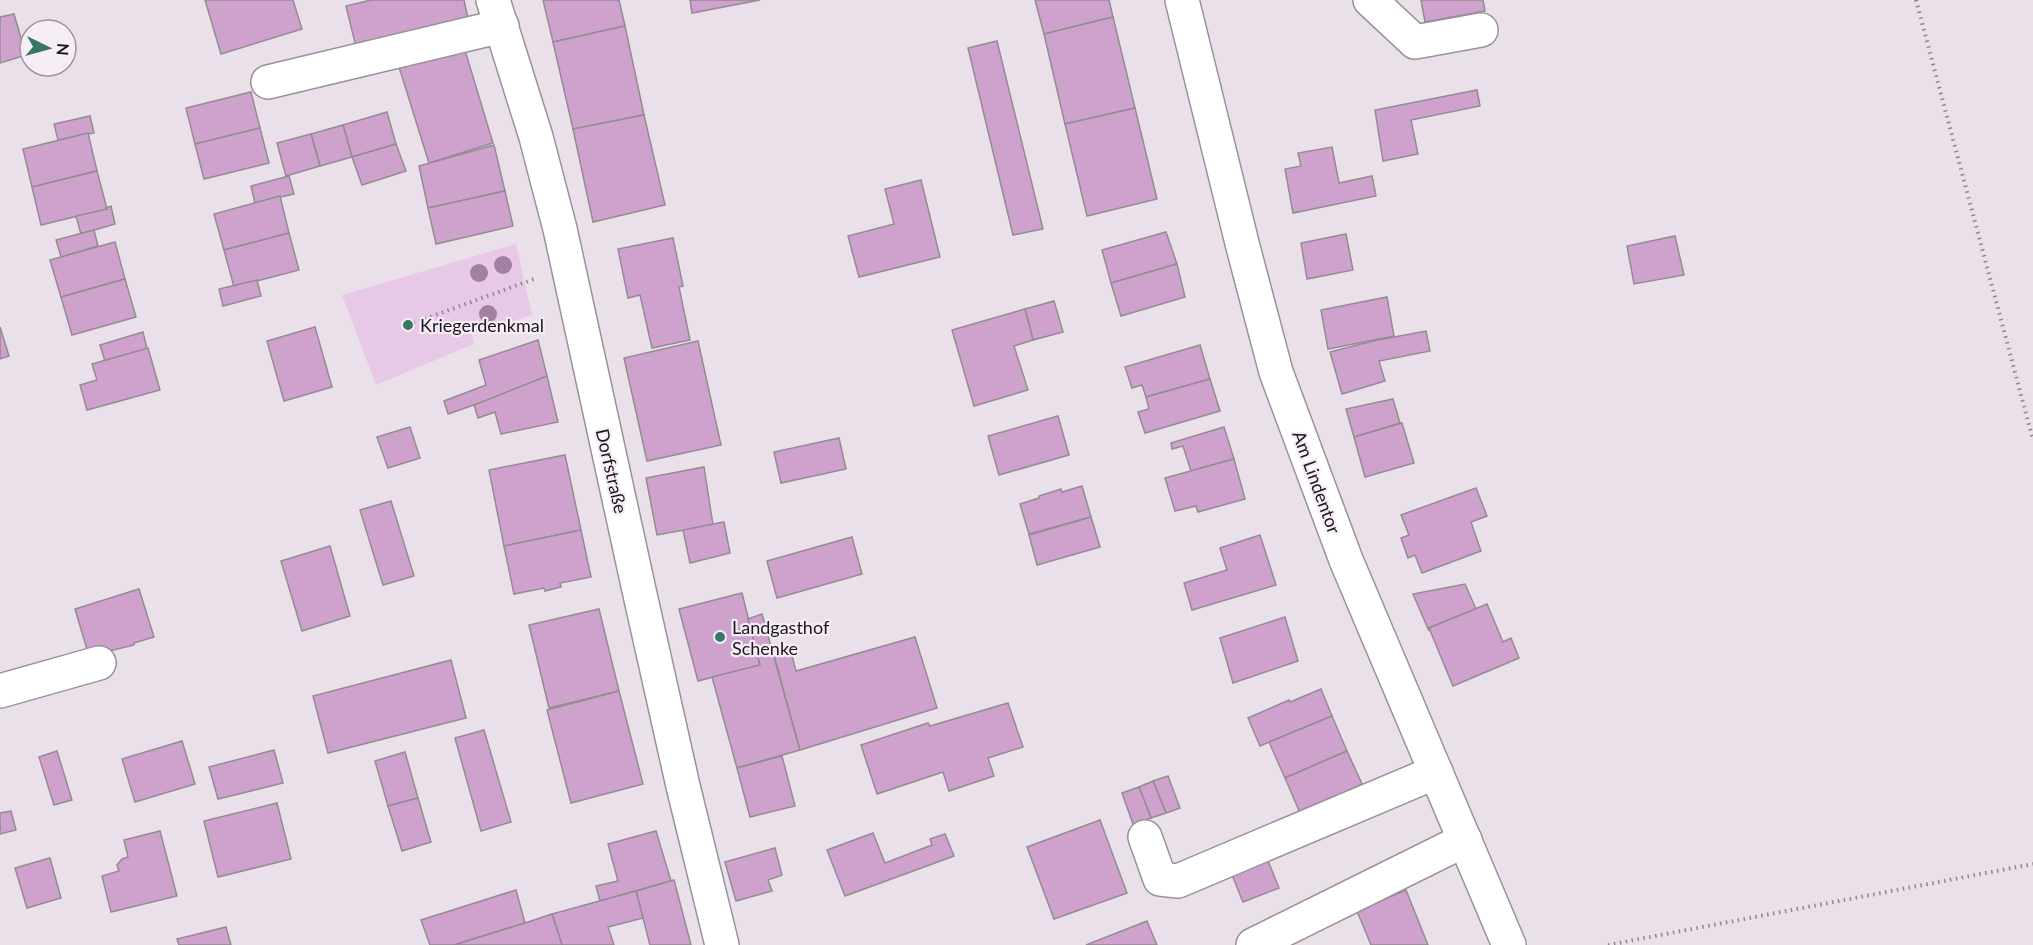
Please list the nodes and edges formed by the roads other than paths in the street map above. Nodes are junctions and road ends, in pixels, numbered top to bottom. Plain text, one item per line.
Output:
1 (1182, 0) edge
2 (1370, 0) edge
3 (497, 13) edge
4 (1481, 30) dead end
5 (268, 82) dead end
6 (99, 663) dead end
7 (0, 691) edge
8 (1436, 772) junction
9 (1145, 837) dead end
10 (1465, 840) junction
11 (722, 945) edge
12 (1253, 945) edge
13 (1509, 945) edge

1 - 8 street, Am Lindentor
2 - 4 street
3 - 5 street
3 - 11 street, Dorfstraße
6 - 7 street
8 - 9 street
8 - 10 street, Am Lindentor
10 - 12 street
10 - 13 street, Am Lindentor

